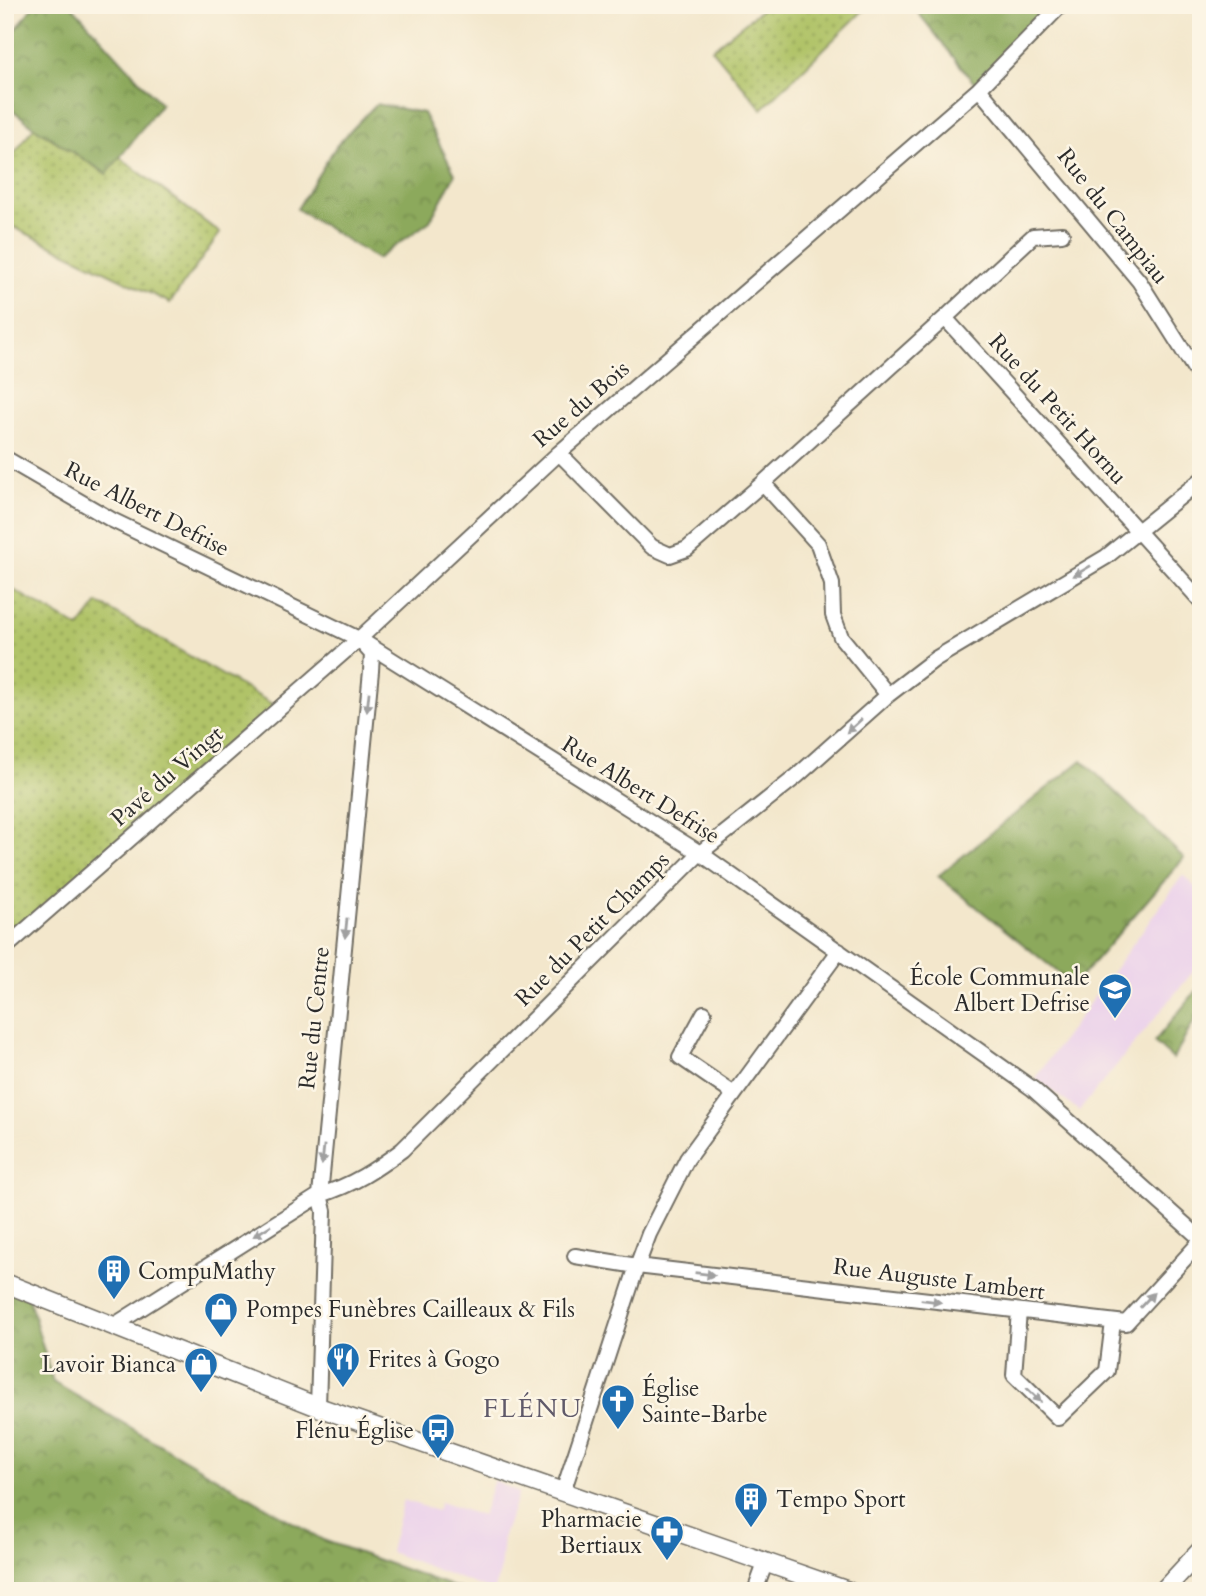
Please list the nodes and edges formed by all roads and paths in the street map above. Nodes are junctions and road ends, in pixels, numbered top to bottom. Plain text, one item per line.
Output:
1 (1061, 5) edge
2 (979, 89) junction
3 (1062, 234) dead end
4 (945, 318) junction
5 (1201, 379) edge
6 (559, 453) junction
7 (5, 458) edge
8 (1201, 480) edge
9 (763, 484) junction
10 (1137, 530) junction
11 (1201, 601) edge
12 (359, 639) junction
13 (888, 695) junction
14 (700, 853) junction
15 (5, 948) edge
16 (839, 951) junction
17 (704, 1013) dead end
18 (734, 1094) junction
19 (320, 1195) junction
20 (1201, 1240) edge
21 (575, 1256) dead end
22 (638, 1266) junction
23 (5, 1283) edge
24 (1019, 1311) junction
25 (1113, 1322) junction
26 (113, 1326) junction
27 (318, 1407) junction
28 (563, 1492) junction
29 (1201, 1550) edge
30 (766, 1562) junction
31 (840, 1589) edge
32 (755, 1591) edge
33 (1163, 1591) edge

1 - 2 street
2 - 5 street, Rue du Campiau
2 - 6 street, Rue du Bois
3 - 4 street
4 - 9 street
4 - 10 street, Rue du Petit Hornu
6 - 9 street
6 - 12 street, Rue du Bois
7 - 12 street, Rue Albert Defrise
8 - 10 street, Rue du Petit Champs
9 - 13 street
10 - 11 street, Rue du Petit Hornu
10 -> 13 street, Rue du Petit Champs
12 - 14 street, Rue Albert Defrise
12 - 15 street, Pavé du Vingt
12 -> 19 street, Rue du Centre
13 -> 14 street, Rue du Petit Champs
14 - 16 street, Rue Albert Defrise
14 - 19 street, Rue du Petit Champs
16 - 18 street
16 - 20 street, Rue Albert Defrise
17 - 18 street
18 - 22 street
19 -> 26 street, Rue du Petit Champs
19 - 27 street, Rue du Centre
25 -> 20 street
21 - 22 street, Rue Auguste Lambert
22 -> 24 street, Rue Auguste Lambert
22 - 28 street
23 - 26 street
24 - 25 street, Rue Auguste Lambert
24 -> 25 street
26 - 27 street
27 - 28 street
28 - 30 street
29 - 33 street
30 - 31 street
30 - 32 street

